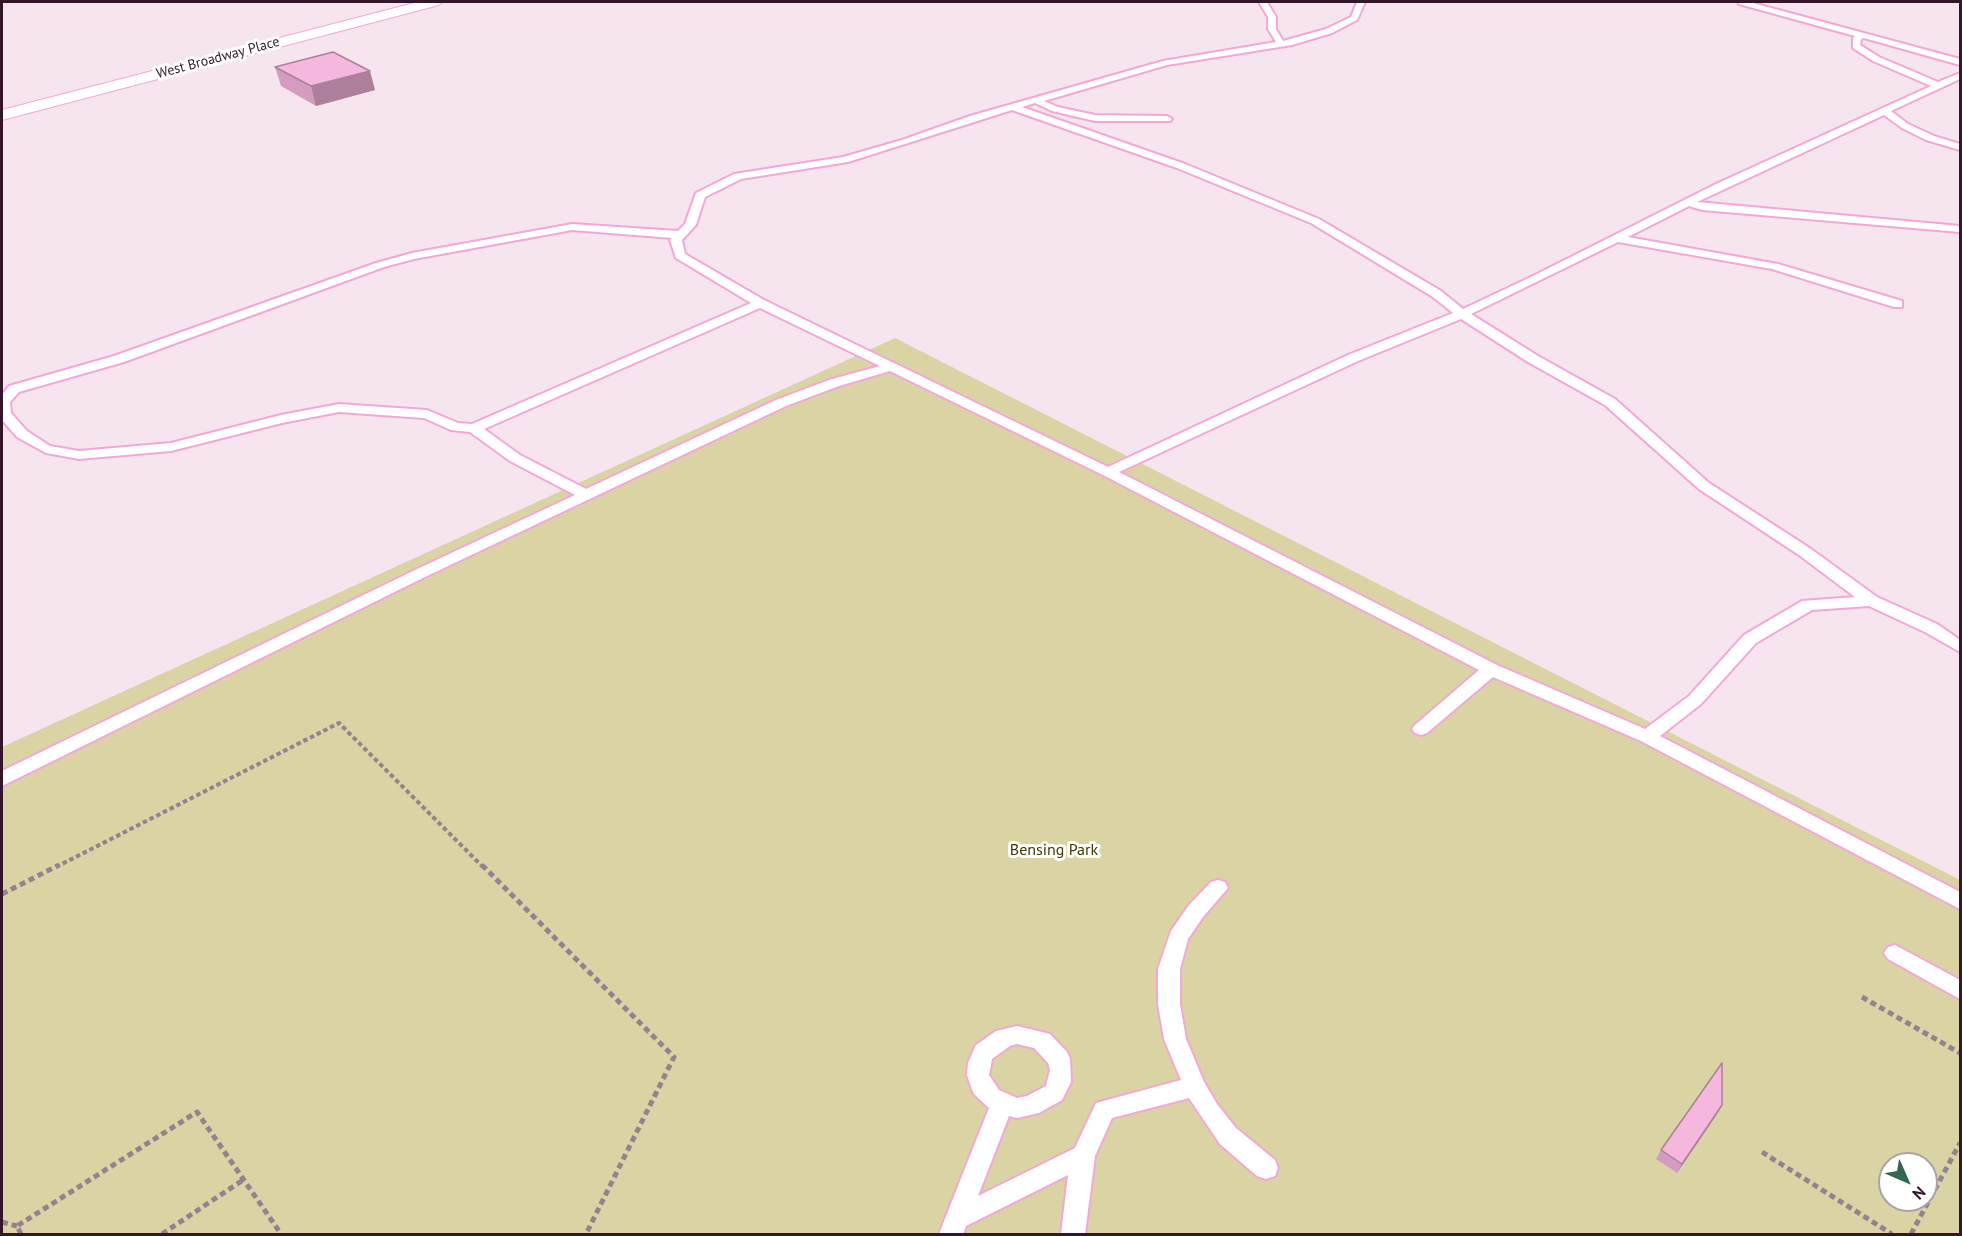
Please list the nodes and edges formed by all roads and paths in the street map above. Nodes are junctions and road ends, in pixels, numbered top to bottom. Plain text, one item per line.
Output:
1 (434, 2) edge
2 (1263, 2) edge
3 (1361, 2) edge
4 (1742, 2) edge
5 (1863, 36) junction
6 (1281, 44) junction
7 (1960, 62) edge
8 (1960, 76) edge
9 (1939, 86) junction
10 (1035, 100) junction
11 (1013, 106) junction
12 (1884, 111) junction
13 (2, 115) edge
14 (1167, 119) dead end
15 (1960, 147) edge
16 (1688, 202) junction
17 (1960, 229) edge
18 (681, 235) junction
19 (1618, 239) junction
20 (760, 303) junction
21 (1898, 304) dead end
22 (1462, 314) junction
23 (891, 367) junction
24 (474, 428) junction
25 (1108, 472) junction
26 (586, 495) junction
27 (1871, 601) junction
28 (1960, 646) edge
29 (1491, 669) junction
30 (1421, 729) dead end
31 (1647, 737) junction
32 (2, 779) edge
33 (1218, 888) dead end
34 (2, 894) edge
35 (1960, 901) edge
36 (1895, 953) dead end
37 (1960, 990) edge
38 (1862, 997) dead end
39 (1960, 1053) edge
40 (1195, 1087) junction
41 (1002, 1104) dead end
42 (1960, 1143) edge
43 (1762, 1152) dead end
44 (1083, 1156) junction
45 (1266, 1168) dead end
46 (243, 1180) junction
47 (2, 1222) edge
48 (17, 1226) junction
49 (954, 1226) edge
50 (21, 1234) edge
51 (162, 1234) edge
52 (281, 1234) edge
53 (586, 1234) edge
54 (1073, 1234) edge
55 (1892, 1234) edge
56 (1911, 1234) edge

1 - 13 street, West Broadway Place
2 - 6 lane
3 - 6 lane
4 - 5 lane
5 - 7 lane
5 - 9 lane
6 - 10 lane
8 - 9 lane
9 - 12 lane
10 - 11 lane
10 - 14 lane
11 - 18 lane
11 - 22 lane
12 - 15 lane
12 - 16 lane
16 - 17 lane
16 - 19 lane
18 - 20 lane
18 - 24 lane
19 - 21 lane
19 - 22 lane
20 - 23 lane
20 - 24 lane
22 - 25 lane
22 - 27 lane
23 - 25 lane
23 - 26 lane
24 - 26 lane
25 - 29 lane
26 - 32 lane
27 - 28 lane
27 - 31 lane
29 - 30 lane
29 - 31 lane
31 - 35 lane
33 - 40 lane
34 - 53 path
36 - 37 lane
38 - 39 path
40 - 44 lane
40 - 45 lane
41 - 49 lane
42 - 56 path
43 - 55 path
44 - 49 lane
44 - 54 lane
46 - 48 path
46 - 51 path
46 - 52 path
47 - 48 path
48 - 50 path

